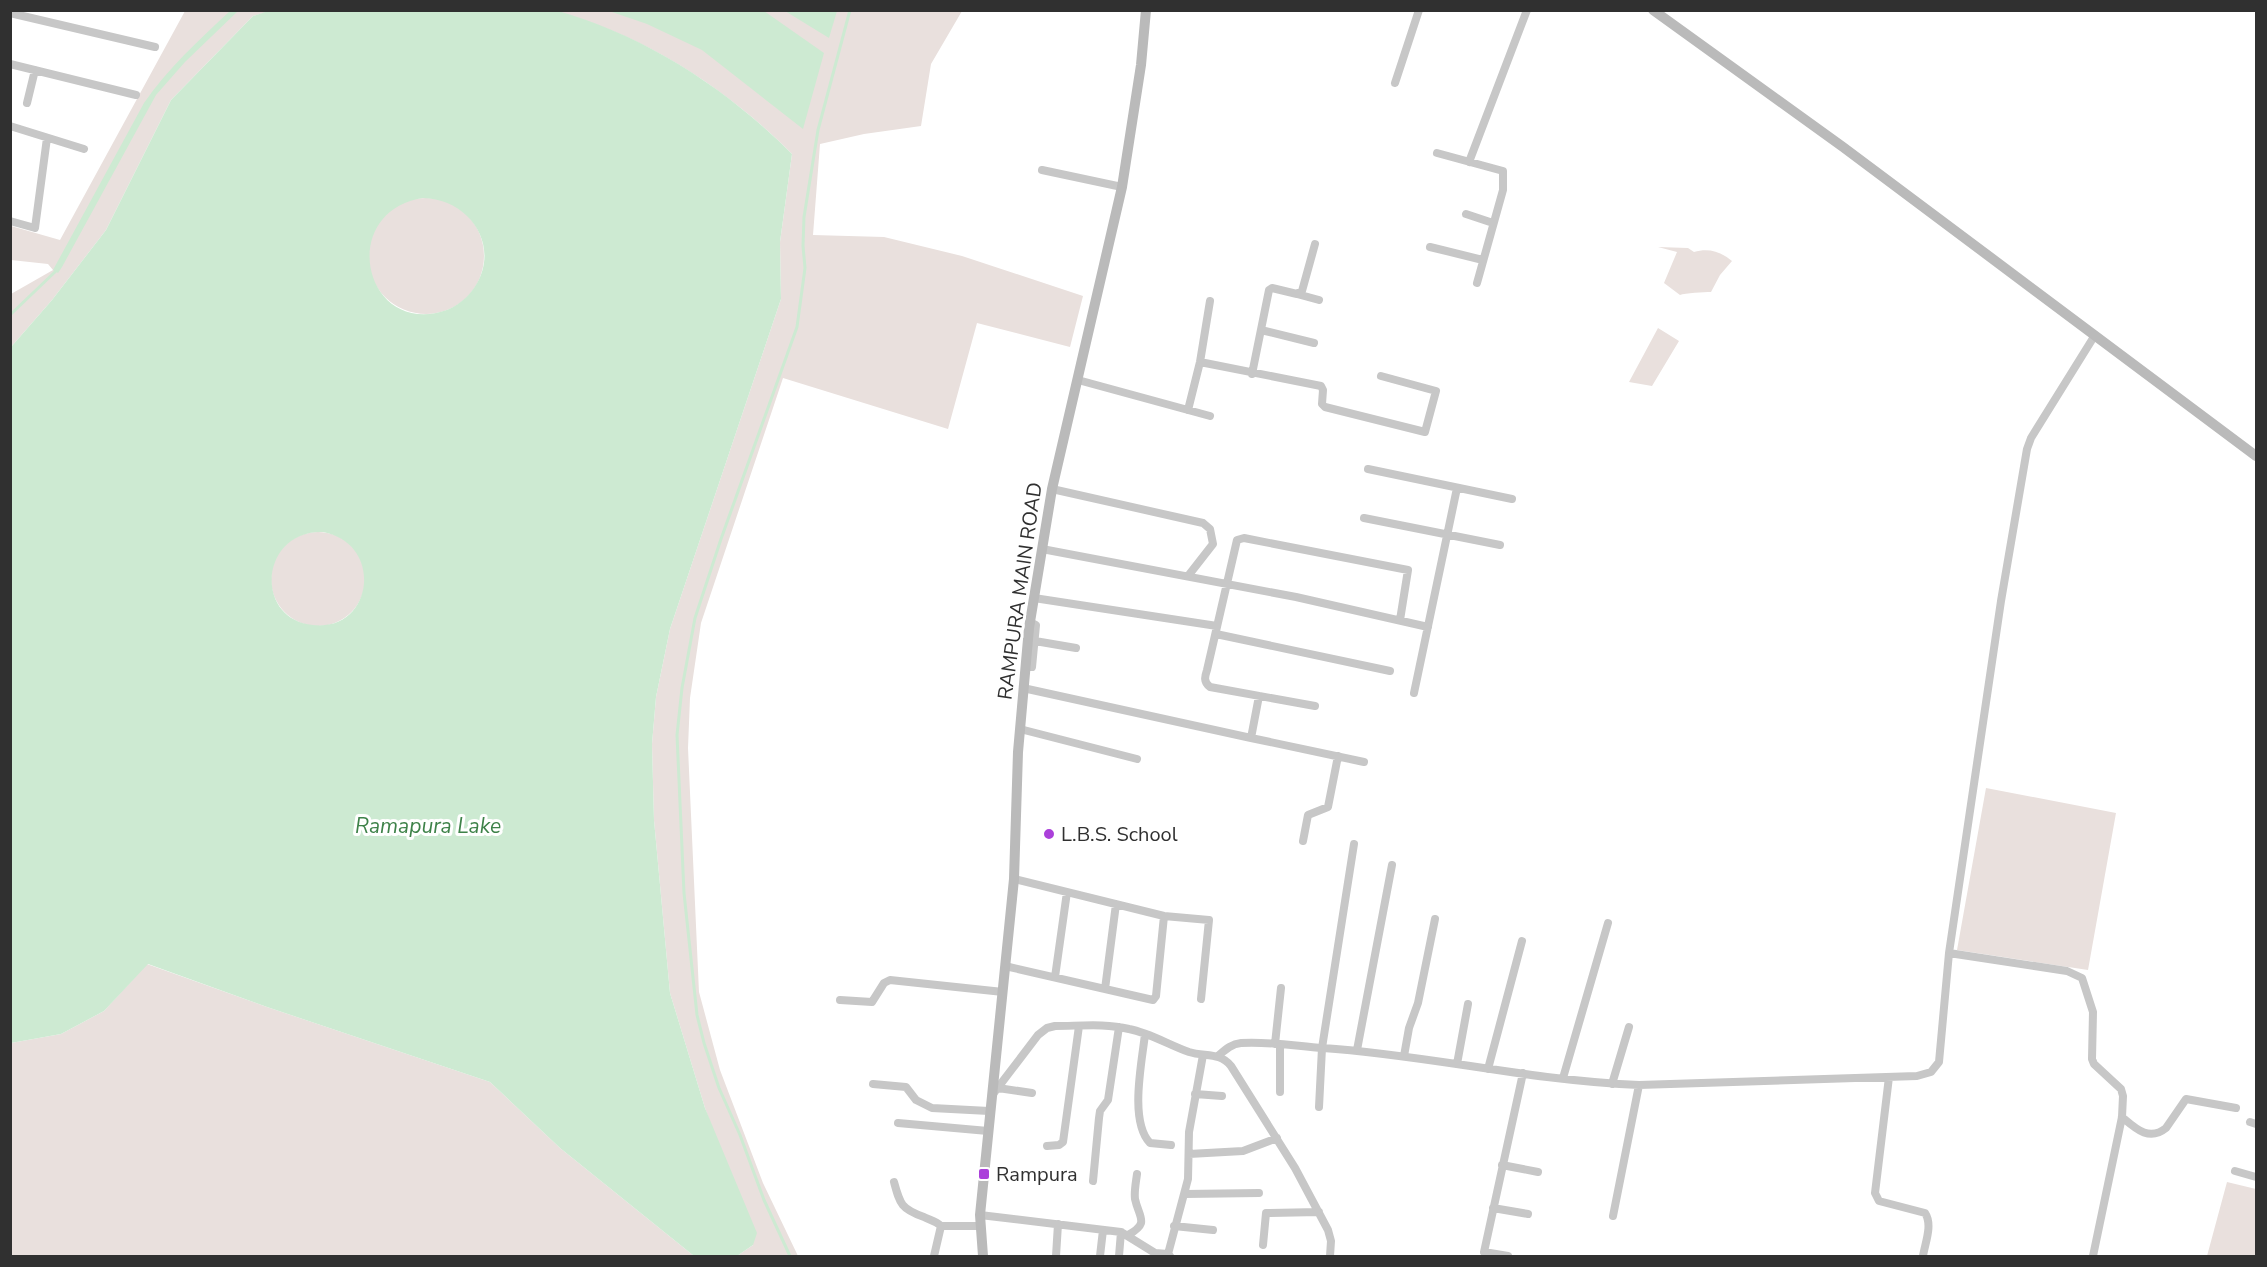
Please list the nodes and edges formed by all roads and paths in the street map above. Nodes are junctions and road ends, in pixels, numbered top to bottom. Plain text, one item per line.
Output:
1 (1146, 10) edge
2 (1419, 10) edge
3 (1527, 10) edge
4 (1653, 10) edge
5 (10, 13) edge
6 (155, 47) dead end
7 (10, 64) edge
8 (35, 70) junction
9 (1395, 83) dead end
10 (136, 95) dead end
11 (27, 103) dead end
12 (10, 126) edge
13 (47, 138) junction
14 (84, 149) dead end
15 (1437, 153) dead end
16 (1469, 162) junction
17 (1042, 170) dead end
18 (1122, 187) junction
19 (1466, 214) dead end
20 (10, 221) edge
21 (1494, 223) junction
22 (1315, 244) dead end
23 (1430, 247) dead end
24 (1483, 260) junction
25 (1477, 283) dead end
26 (1297, 294) junction
27 (1210, 300) dead end
28 (1319, 300) dead end
29 (1260, 330) junction
30 (2095, 335) junction
31 (1314, 343) dead end
32 (1200, 362) junction
33 (1252, 374) junction
34 (1381, 376) dead end
35 (1078, 380) junction
36 (1188, 410) junction
37 (1210, 416) dead end
38 (2256, 456) edge
39 (1368, 469) dead end
40 (1457, 488) junction
41 (1052, 489) junction
42 (1512, 499) dead end
43 (1364, 518) dead end
44 (1447, 534) junction
45 (1500, 545) dead end
46 (1042, 549) junction
47 (1188, 576) junction
48 (1226, 584) junction
49 (1034, 598) junction
50 (1400, 620) junction
51 (1030, 622) junction
52 (1217, 626) junction
53 (1428, 627) junction
54 (1216, 634) junction
55 (1035, 641) junction
56 (1076, 648) dead end
57 (1025, 667) junction
58 (1390, 671) dead end
59 (1023, 687) junction
60 (1414, 693) dead end
61 (1259, 696) junction
62 (1315, 706) dead end
63 (1020, 729) junction
64 (1251, 738) junction
65 (1338, 756) junction
66 (1137, 759) dead end
67 (1364, 762) dead end
68 (1303, 841) dead end
69 (1354, 844) dead end
70 (1392, 865) dead end
71 (1014, 879) junction
72 (1067, 892) junction
73 (1116, 904) junction
74 (1164, 916) junction
75 (1435, 919) dead end
76 (1608, 923) dead end
77 (1522, 941) dead end
78 (1949, 953) junction
79 (1005, 966) junction
80 (1055, 977) junction
81 (1281, 988) dead end
82 (1105, 989) junction
83 (1003, 992) junction
84 (1201, 999) dead end
85 (840, 1000) dead end
86 (1468, 1004) dead end
87 (1079, 1026) junction
88 (1119, 1027) junction
89 (1629, 1027) dead end
90 (1145, 1034) junction
91 (1277, 1045) junction
92 (1322, 1048) junction
93 (1357, 1050) junction
94 (1203, 1055) junction
95 (1218, 1056) junction
96 (1404, 1056) junction
97 (1458, 1064) junction
98 (1488, 1069) junction
99 (1522, 1073) junction
100 (1889, 1077) junction
101 (1563, 1078) junction
102 (873, 1084) dead end
103 (1612, 1084) junction
104 (1639, 1085) junction
105 (998, 1088) junction
106 (1280, 1092) dead end
107 (1032, 1093) dead end
108 (1195, 1094) junction
109 (1222, 1096) dead end
110 (991, 1098) junction
111 (1319, 1107) dead end
112 (2236, 1108) dead end
113 (990, 1111) junction
114 (2122, 1117) junction
115 (898, 1123) dead end
116 (987, 1131) junction
117 (1277, 1138) junction
118 (1171, 1145) dead end
119 (1047, 1146) dead end
120 (1189, 1154) junction
121 (1503, 1165) junction
122 (2235, 1170) dead end
123 (1538, 1172) dead end
124 (1137, 1174) dead end
125 (2256, 1177) edge
126 (894, 1182) dead end
127 (1093, 1182) dead end
128 (1259, 1193) dead end
129 (1185, 1194) junction
130 (1493, 1208) junction
131 (1319, 1212) junction
132 (1528, 1214) dead end
133 (1613, 1216) dead end
134 (981, 1220) junction
135 (1058, 1224) junction
136 (941, 1226) junction
137 (1174, 1226) junction
138 (1103, 1230) junction
139 (1213, 1230) dead end
140 (1124, 1233) junction
141 (1263, 1245) dead end
142 (1150, 1254) edge
143 (1169, 1256) edge
144 (934, 1257) edge
145 (983, 1257) edge
146 (1056, 1257) edge
147 (1100, 1257) edge
148 (1119, 1257) edge
149 (1330, 1257) edge
150 (1508, 1257) edge
151 (1923, 1257) edge
152 (2093, 1257) edge

1 - 18 main road, RAMPURA MAIN ROAD
2 - 9 street
3 - 16 street
4 - 30 main road
5 - 6 street
7 - 8 street
8 - 10 street
8 - 11 street
12 - 13 street
13 - 14 street
13 - 20 street
15 - 16 street
16 - 21 street
17 - 18 street
18 - 35 main road, RAMPURA MAIN ROAD
19 - 21 street
21 - 24 street
22 - 26 street
23 - 24 street
24 - 25 street
26 - 28 street
26 - 29 street
27 - 32 street
29 - 31 street
29 - 33 street
30 - 38 main road
30 - 78 street
32 - 33 street
32 - 36 street
33 - 34 street
35 - 36 street
35 - 41 main road, RAMPURA MAIN ROAD
36 - 37 street
39 - 40 street
40 - 42 street
40 - 44 street
41 - 46 main road, RAMPURA MAIN ROAD
41 - 47 street
43 - 44 street
44 - 45 street
44 - 53 street
46 - 47 street
46 - 49 main road, RAMPURA MAIN ROAD
47 - 48 street
48 - 50 street
48 - 50 street
48 - 52 street
49 - 51 main road, RAMPURA MAIN ROAD
49 - 52 street
50 - 53 street
51 - 55 street
51 - 57 main road, RAMPURA MAIN ROAD
52 - 54 street
53 - 60 street
54 - 58 street
54 - 61 street
55 - 56 street
55 - 57 street
57 - 59 main road, RAMPURA MAIN ROAD
59 - 63 main road, RAMPURA MAIN ROAD
59 - 64 street
61 - 62 street
61 - 64 street
63 - 66 street
63 - 71 main road, RAMPURA MAIN ROAD
64 - 65 street
65 - 67 street
65 - 68 street
69 - 92 street
70 - 93 street
71 - 72 street
71 - 79 main road, RAMPURA MAIN ROAD
72 - 73 street
72 - 80 street
73 - 74 street
73 - 82 street
74 - 82 street
74 - 84 street
75 - 96 street
76 - 101 street
77 - 98 street
78 - 100 street
78 - 114 street
79 - 80 street
79 - 83 main road, RAMPURA MAIN ROAD
80 - 82 street
81 - 91 street
83 - 85 street
83 - 110 main road, RAMPURA MAIN ROAD
86 - 97 street
87 - 88 street
87 - 105 street
87 - 119 street
88 - 90 street
88 - 127 street
89 - 103 street
90 - 94 street
90 - 118 street
91 - 92 street
91 - 95 street
91 - 106 street
92 - 93 street
92 - 111 street
93 - 96 street
94 - 95 street
94 - 108 street
95 - 117 street
96 - 97 street
97 - 98 street
98 - 99 street
99 - 101 street
99 - 121 street
100 - 104 street
100 - 151 street
101 - 103 street
102 - 113 street
103 - 104 street
104 - 133 street
105 - 107 street
105 - 110 street
108 - 109 street
108 - 120 street
110 - 113 main road, RAMPURA MAIN ROAD
112 - 114 street
113 - 116 main road, RAMPURA MAIN ROAD
114 - 152 street
115 - 116 street
116 - 134 main road, RAMPURA MAIN ROAD
117 - 120 street
117 - 131 street
120 - 129 street
121 - 123 street
121 - 130 street
122 - 125 street
124 - 140 street
126 - 136 street
128 - 129 street
129 - 137 street
130 - 132 street
130 - 150 street
131 - 141 street
131 - 149 street
134 - 135 street
134 - 136 street
134 - 145 main road, RAMPURA MAIN ROAD
135 - 138 street
135 - 146 street
136 - 144 street
137 - 139 street
137 - 143 street
138 - 140 street
138 - 147 street
140 - 142 street
140 - 148 street
142 - 143 street

